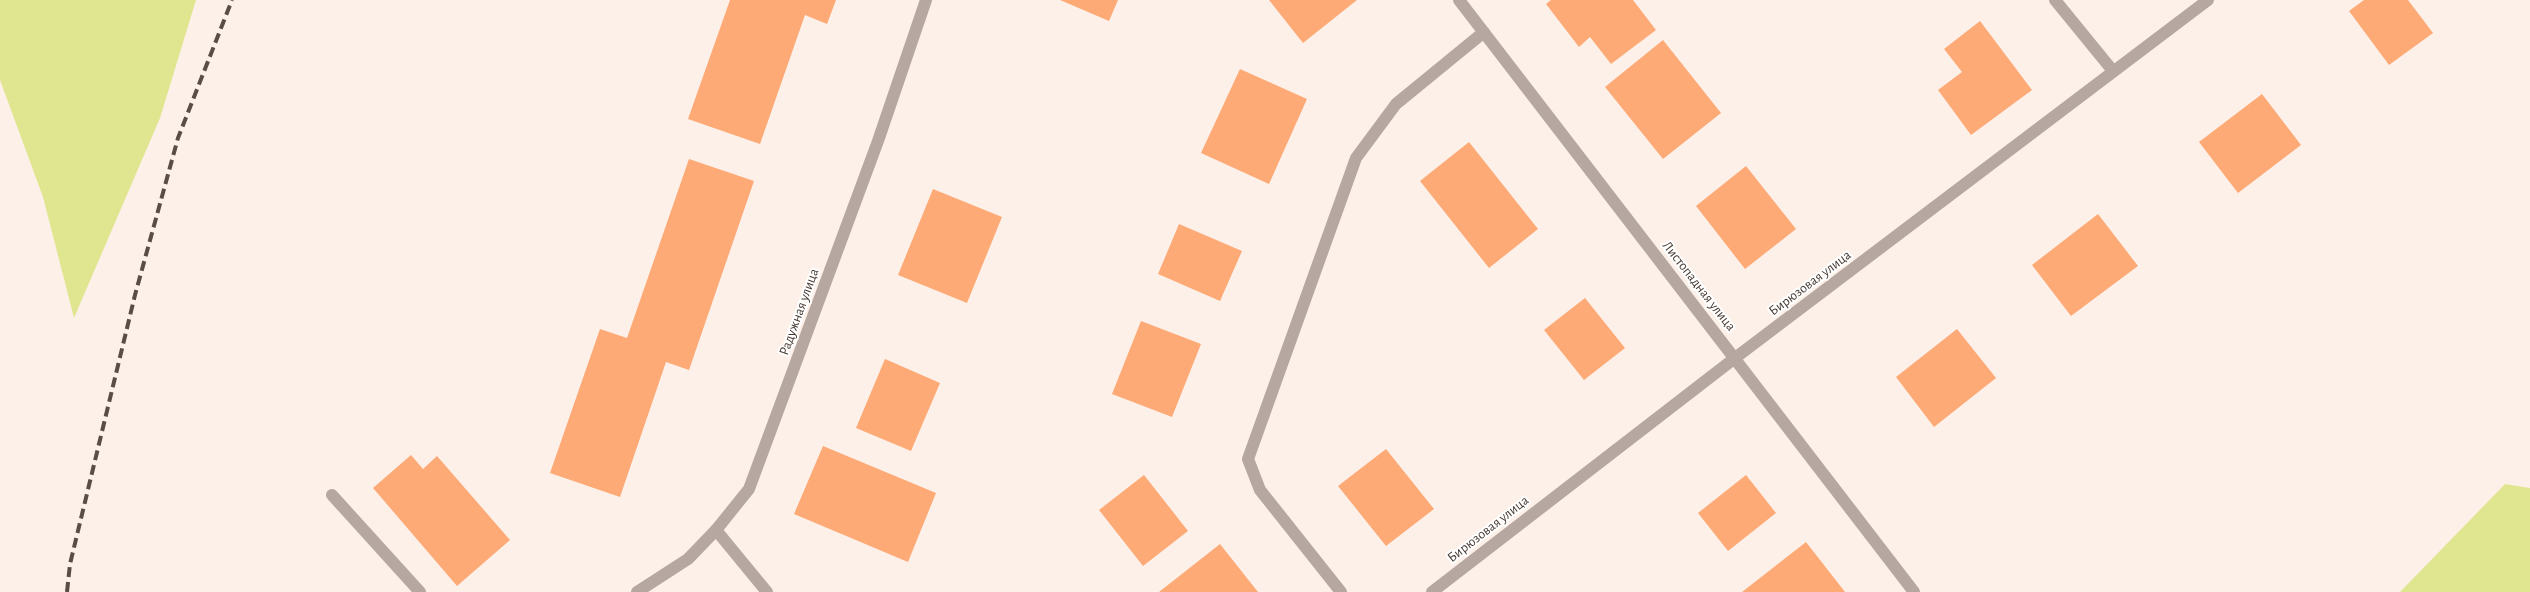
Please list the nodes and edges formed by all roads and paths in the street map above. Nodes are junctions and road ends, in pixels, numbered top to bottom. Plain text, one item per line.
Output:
1 (926, 0) edge
2 (1459, 0) edge
3 (2055, 0) edge
4 (2208, 0) edge
5 (1484, 32) junction
6 (2113, 71) junction
7 (1735, 358) junction
8 (332, 494) dead end
9 (716, 530) junction
10 (420, 592) edge
11 (637, 592) edge
12 (767, 592) edge
13 (1340, 592) edge
14 (1432, 592) edge
15 (1914, 592) edge

1 - 9 street, Радужная улица
2 - 5 street, Листопадная улица
3 - 6 street
4 - 6 street, Бирюзовая улица
5 - 7 street, Листопадная улица
5 - 13 street
6 - 7 street, Бирюзовая улица
7 - 14 street, Бирюзовая улица
7 - 15 street, Листопадная улица
8 - 10 street
9 - 11 street, Радужная улица
9 - 12 street

